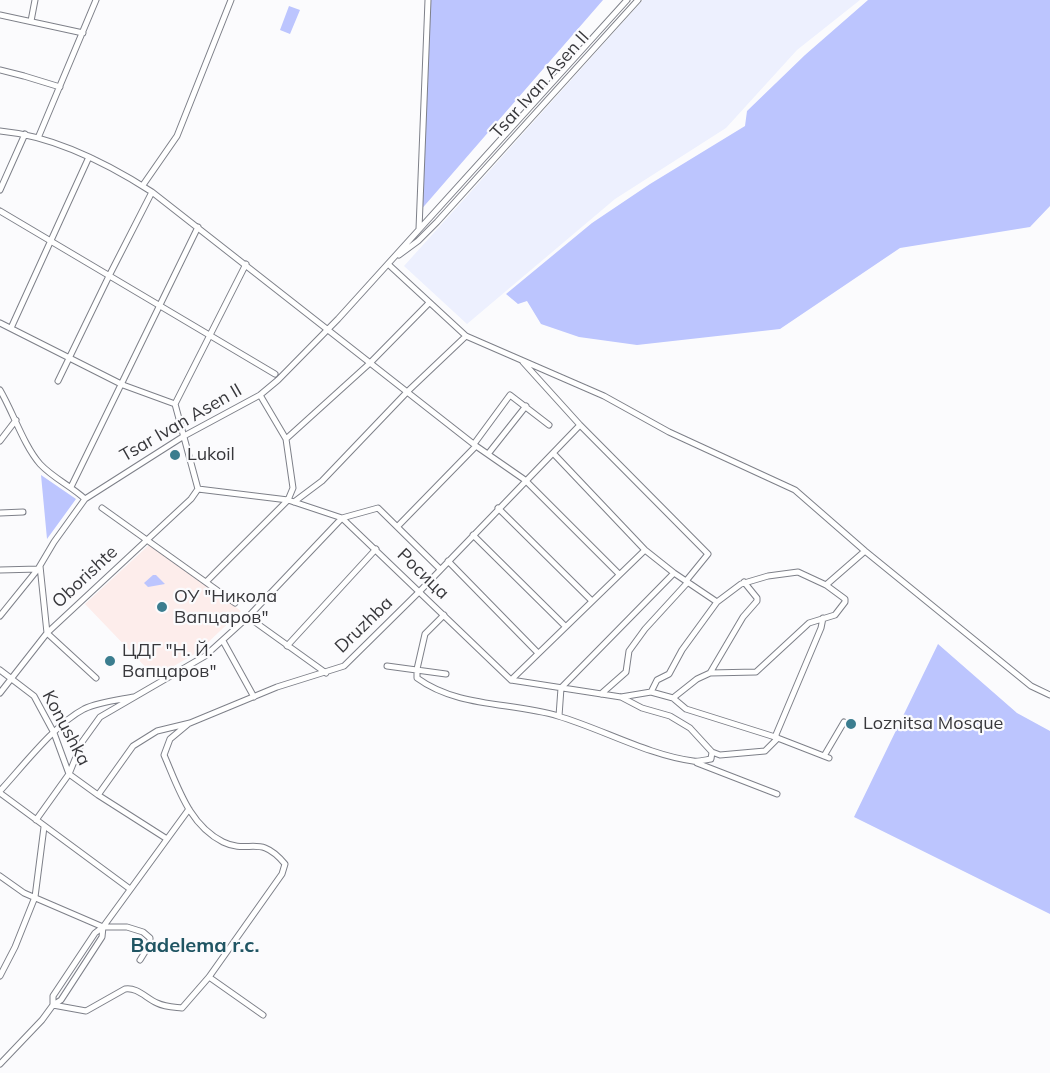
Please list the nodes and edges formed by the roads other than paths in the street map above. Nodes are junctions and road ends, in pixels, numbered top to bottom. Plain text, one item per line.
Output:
1 (35, 0) edge
2 (96, 0) edge
3 (231, 0) edge
4 (428, 0) edge
5 (627, 0) edge
6 (638, 0) edge
7 (0, 15) edge
8 (31, 21) junction
9 (83, 33) junction
10 (0, 70) edge
11 (60, 87) junction
12 (0, 131) edge
13 (25, 134) junction
14 (38, 138) junction
15 (89, 157) junction
16 (143, 185) junction
17 (0, 190) edge
18 (152, 192) junction
19 (0, 211) edge
20 (198, 227) junction
21 (418, 230) junction
22 (418, 240) junction
23 (51, 241) junction
24 (246, 264) junction
25 (388, 264) junction
26 (109, 276) junction
27 (429, 303) junction
28 (158, 306) junction
29 (0, 323) edge
30 (12, 328) junction
31 (328, 329) junction
32 (211, 335) junction
33 (466, 336) junction
34 (69, 358) junction
35 (522, 361) junction
36 (370, 363) junction
37 (275, 374) dead end
38 (58, 381) dead end
39 (123, 385) junction
40 (0, 390) edge
41 (408, 391) junction
42 (260, 395) junction
43 (3, 399) edge
44 (174, 404) junction
45 (526, 406) junction
46 (16, 420) junction
47 (549, 425) dead end
48 (580, 425) junction
49 (184, 436) junction
50 (286, 439) junction
51 (0, 441) edge
52 (475, 445) junction
53 (553, 453) junction
54 (488, 454) junction
55 (525, 480) junction
56 (71, 487) junction
57 (198, 489) junction
58 (85, 499) junction
59 (291, 501) junction
60 (102, 508) dead end
61 (498, 508) junction
62 (23, 512) dead end
63 (0, 513) edge
64 (342, 518) junction
65 (398, 526) junction
66 (473, 535) junction
67 (147, 539) junction
68 (376, 549) junction
69 (645, 550) junction
70 (865, 551) junction
71 (448, 561) junction
72 (39, 568) junction
73 (440, 569) junction
74 (0, 570) edge
75 (674, 573) junction
76 (619, 574) junction
77 (206, 582) junction
78 (687, 582) junction
79 (744, 582) junction
80 (826, 585) junction
81 (420, 591) junction
82 (592, 601) junction
83 (717, 602) junction
84 (235, 603) dead end
85 (444, 615) junction
86 (0, 616) edge
87 (248, 617) junction
88 (823, 618) junction
89 (565, 626) junction
90 (47, 633) junction
91 (223, 641) junction
92 (288, 646) junction
93 (538, 652) junction
94 (387, 666) dead end
95 (417, 669) junction
96 (0, 670) edge
97 (326, 673) junction
98 (710, 673) junction
99 (446, 674) dead end
100 (11, 678) junction
101 (96, 678) dead end
102 (511, 680) junction
103 (561, 688) junction
104 (651, 692) junction
105 (0, 693) edge
106 (601, 694) junction
107 (1050, 695) edge
108 (138, 697) junction
109 (254, 697) junction
110 (621, 697) junction
111 (673, 698) junction
112 (559, 716) junction
113 (844, 722) dead end
114 (190, 723) junction
115 (54, 733) junction
116 (776, 738) junction
117 (711, 756) junction
118 (695, 762) junction
119 (714, 770) junction
120 (69, 774) junction
121 (0, 792) edge
122 (777, 794) dead end
123 (98, 795) junction
124 (189, 809) junction
125 (36, 820) junction
126 (44, 826) junction
127 (167, 839) junction
128 (0, 876) edge
129 (130, 889) junction
130 (35, 897) junction
131 (103, 927) junction
132 (140, 960) dead end
133 (0, 976) edge
134 (209, 977) junction
135 (53, 1005) junction
136 (263, 1015) dead end
137 (0, 1064) edge

1 - 8 street
2 - 9 street
3 - 16 street
4 - 21 street
5 - 21 street, Tsar Ivan Asen II
6 - 22 street, Tsar Ivan Asen II
7 - 8 street
8 - 9 street
9 - 11 street
10 - 11 street
11 - 14 street
12 - 13 street
13 - 14 street
13 - 17 street
14 - 15 street
15 - 16 street
15 - 23 street
16 - 18 street
18 - 20 street
18 - 26 street
19 - 23 street
20 - 24 street
20 - 28 street
21 - 22 street
21 - 25 street, Tsar Ivan Asen II
22 - 25 street, Tsar Ivan Asen II
23 - 26 street
23 - 30 street
24 - 31 street
24 - 32 street
25 - 27 street
25 - 31 street, Tsar Ivan Asen II
26 - 28 street
26 - 34 street
27 - 33 street
27 - 36 street
28 - 32 street
28 - 39 street
29 - 30 street
30 - 34 street
31 - 36 street
31 - 42 street, Tsar Ivan Asen II
32 - 37 street
32 - 44 street
33 - 35 street
33 - 41 street
34 - 38 street
34 - 39 street
35 - 48 street
35 - 70 street
36 - 41 street
36 - 50 street
39 - 44 street
39 - 56 street
40 - 43 street
41 - 52 street
41 - 59 street
42 - 49 street, Tsar Ivan Asen II
42 - 50 street
43 - 46 street
44 - 49 street
45 - 47 street
45 - 52 street
45 - 54 street
46 - 51 street
46 - 56 street
48 - 53 street, Druzhba
48 - 78 street
49 - 57 street
49 - 58 street, Tsar Ivan Asen II
50 - 59 street
52 - 54 street
52 - 65 street
53 - 55 street, Druzhba
53 - 69 street
54 - 55 street
55 - 61 street, Druzhba
55 - 76 street
56 - 58 street
57 - 59 street, Росица
57 - 67 street, Oborishte
58 - 72 street, Tsar Ivan Asen II
59 - 64 street, Росица
59 - 77 street
60 - 67 street
61 - 66 street, Druzhba
61 - 82 street
62 - 63 street
64 - 65 street
64 - 68 street, Росица
64 - 87 street
65 - 73 street
66 - 71 street, Druzhba
66 - 89 street
67 - 77 street
67 - 90 street, Oborishte
68 - 81 street, Росица
68 - 92 street
69 - 75 street
69 - 76 street
70 - 80 street
70 - 107 street
71 - 73 street, Druzhba
71 - 93 street
72 - 74 street
72 - 86 street, Tsar Ivan Asen II
72 - 90 street
73 - 81 street, Druzhba
75 - 78 street
75 - 103 street
76 - 82 street
77 - 84 street
78 - 83 street
78 - 106 street
79 - 80 street
79 - 83 street
79 - 98 street
80 - 88 street
81 - 85 street, Росица
81 - 97 street, Druzhba
82 - 89 street
83 - 104 street
85 - 95 street
85 - 102 street, Росица
87 - 91 street
87 - 92 street
88 - 98 street
88 - 116 street
89 - 93 street
90 - 100 street, Oborishte
90 - 101 street
91 - 108 street
91 - 109 street
92 - 97 street
93 - 102 street
94 - 95 street
95 - 99 street
95 - 112 street
96 - 100 street, Konushka
97 - 109 street, Druzhba
98 - 111 street
100 - 105 street, Oborishte
100 - 115 street, Konushka
102 - 103 street
103 - 106 street
103 - 112 street
104 - 110 street
104 - 111 street
106 - 110 street
108 - 115 street
108 - 120 street
109 - 114 street, Druzhba
110 - 117 street
111 - 116 street
112 - 118 street
113 - 116 street
114 - 123 street, Druzhba
114 - 124 street
115 - 120 street, Konushka
115 - 121 street
116 - 117 street
117 - 118 street
117 - 119 street
118 - 119 street
119 - 122 street
120 - 123 street, Konushka
120 - 125 street
121 - 125 street
123 - 127 street, Konushka
124 - 127 street
124 - 134 street
125 - 126 street
126 - 129 street
126 - 130 street
127 - 129 street
128 - 130 street
129 - 131 street
130 - 131 street
130 - 133 street
131 - 132 street
131 - 135 street
134 - 135 street
134 - 136 street
135 - 137 street

